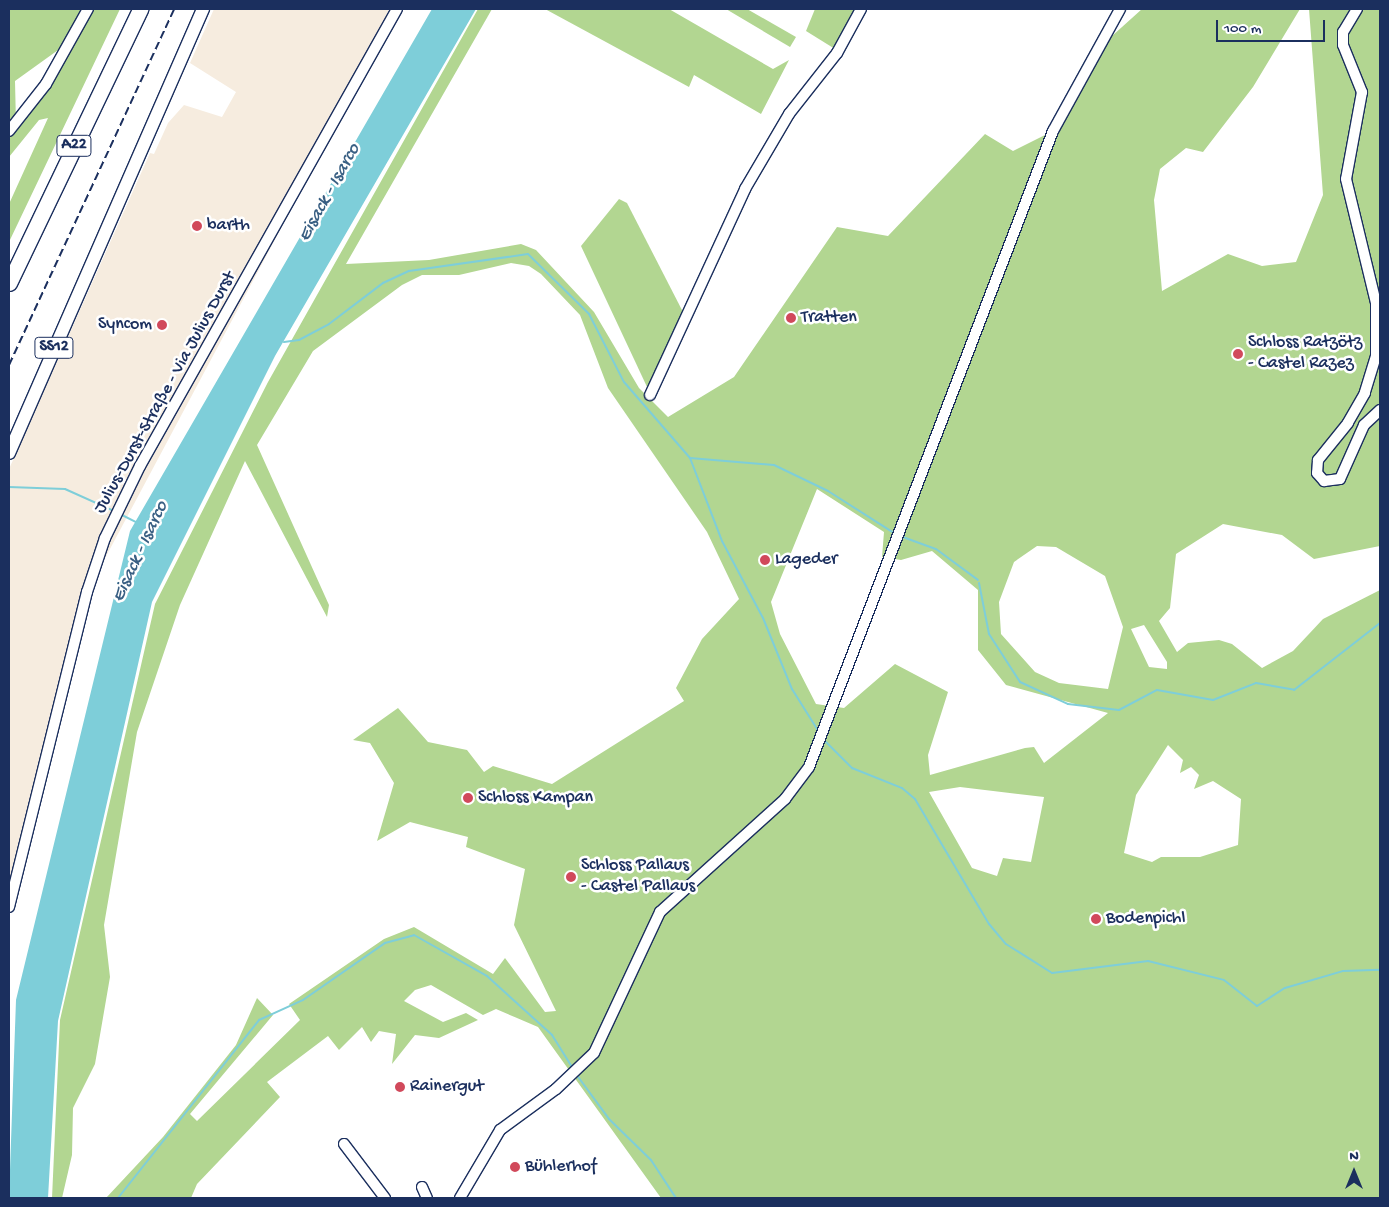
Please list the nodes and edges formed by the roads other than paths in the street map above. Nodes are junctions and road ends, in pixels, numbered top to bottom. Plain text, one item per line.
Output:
1 (88, 9) edge
2 (129, 9) edge
3 (140, 9) edge
4 (203, 9) edge
5 (397, 9) edge
6 (861, 9) edge
7 (1120, 9) edge
8 (1357, 9) edge
9 (9, 131) edge
10 (9, 261) edge
11 (9, 283) edge
12 (650, 395) dead end
13 (1380, 410) edge
14 (9, 453) edge
15 (9, 907) edge
16 (344, 1144) dead end
17 (422, 1187) dead end
18 (385, 1198) edge
19 (427, 1198) edge
20 (460, 1198) edge

1 - 9 street
2 - 10 highway, A22
3 - 11 highway, A22
4 - 14 main road, SS12
5 - 15 street, Julius-Durst-Straße - Via Julius Durst
6 - 12 street
7 - 20 street
8 - 13 street
16 - 18 street
17 - 19 street

